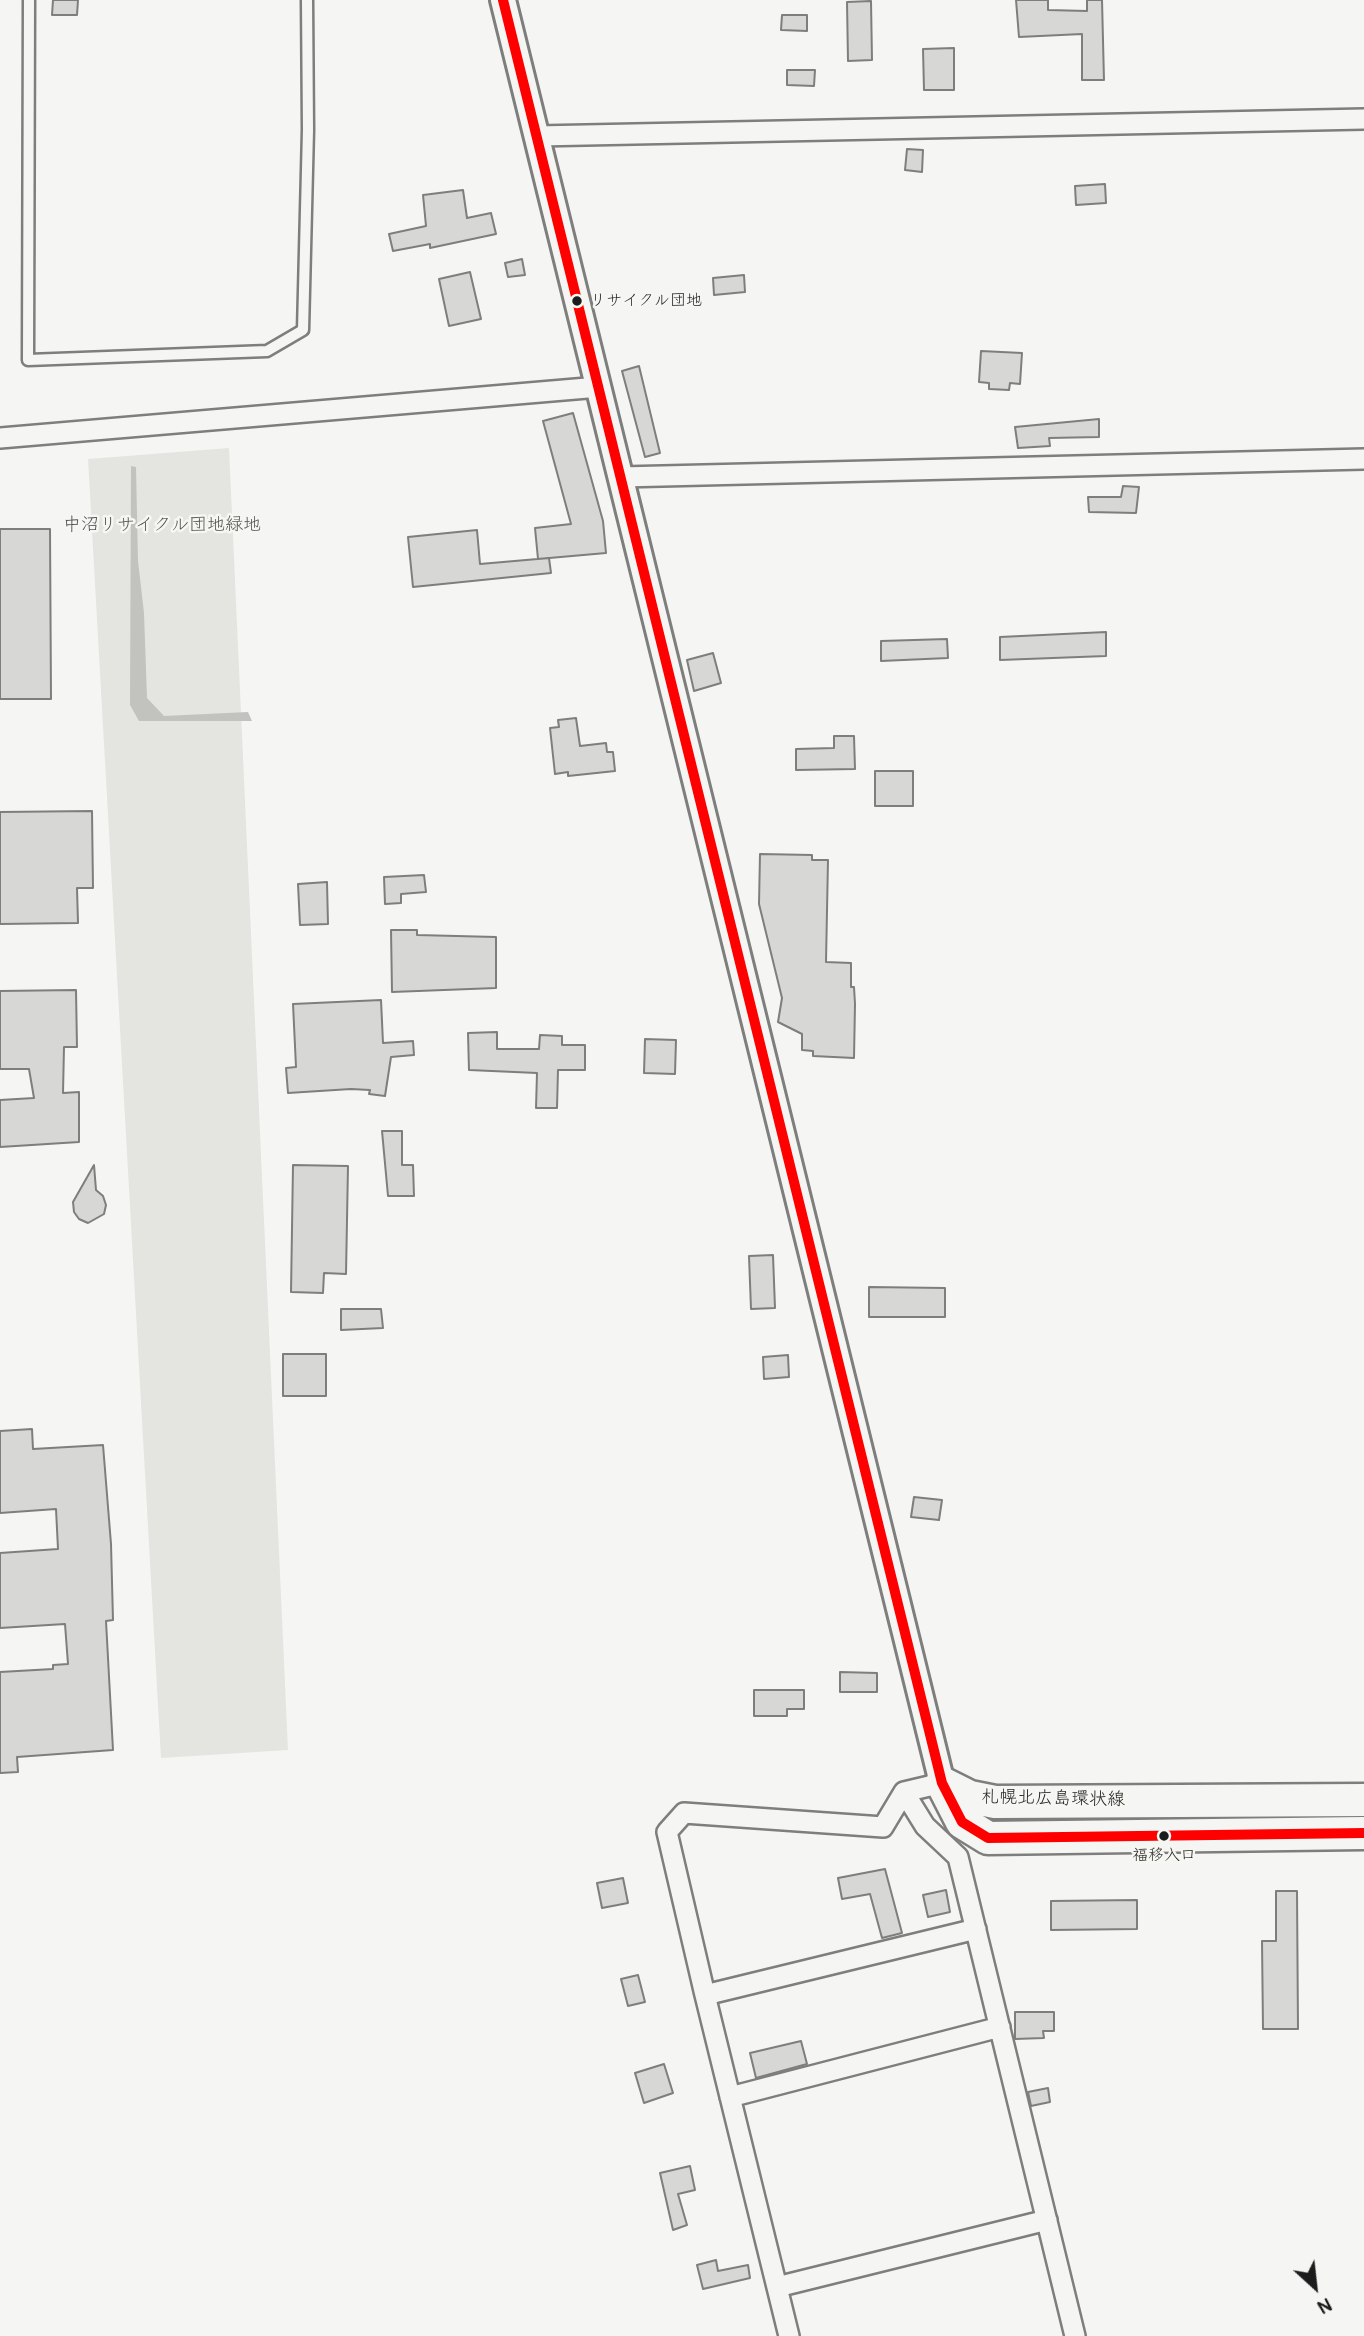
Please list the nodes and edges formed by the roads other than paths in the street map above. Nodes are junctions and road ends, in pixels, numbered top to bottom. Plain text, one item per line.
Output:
1 (29, 0) edge
2 (307, 0) edge
3 (503, 0) edge
4 (1364, 119) edge
5 (537, 136) junction
6 (599, 387) junction
7 (0, 438) edge
8 (1364, 459) edge
9 (621, 477) junction
10 (942, 1783) junction
11 (904, 1792) junction
12 (1364, 1800) edge
13 (1364, 1833) edge
14 (976, 1929) junction
15 (705, 1995) junction
16 (1000, 2027) junction
17 (730, 2097) junction
18 (1047, 2220) junction
19 (777, 2287) junction
20 (789, 2336) edge
21 (1075, 2336) edge

1 - 2 lane
3 - 5 street
4 - 5 street
5 - 6 street
6 - 7 street
6 - 9 street
8 - 9 street
9 - 10 street
10 - 11 street
10 - 12 main road, 札幌北広島環状線
10 - 13 main road, 札幌北広島環状線
11 - 14 street
11 - 15 street
14 - 15 street
14 - 16 street
15 - 17 street
16 - 17 street
16 - 18 street
17 - 19 street
18 - 19 street
18 - 21 street
19 - 20 street

